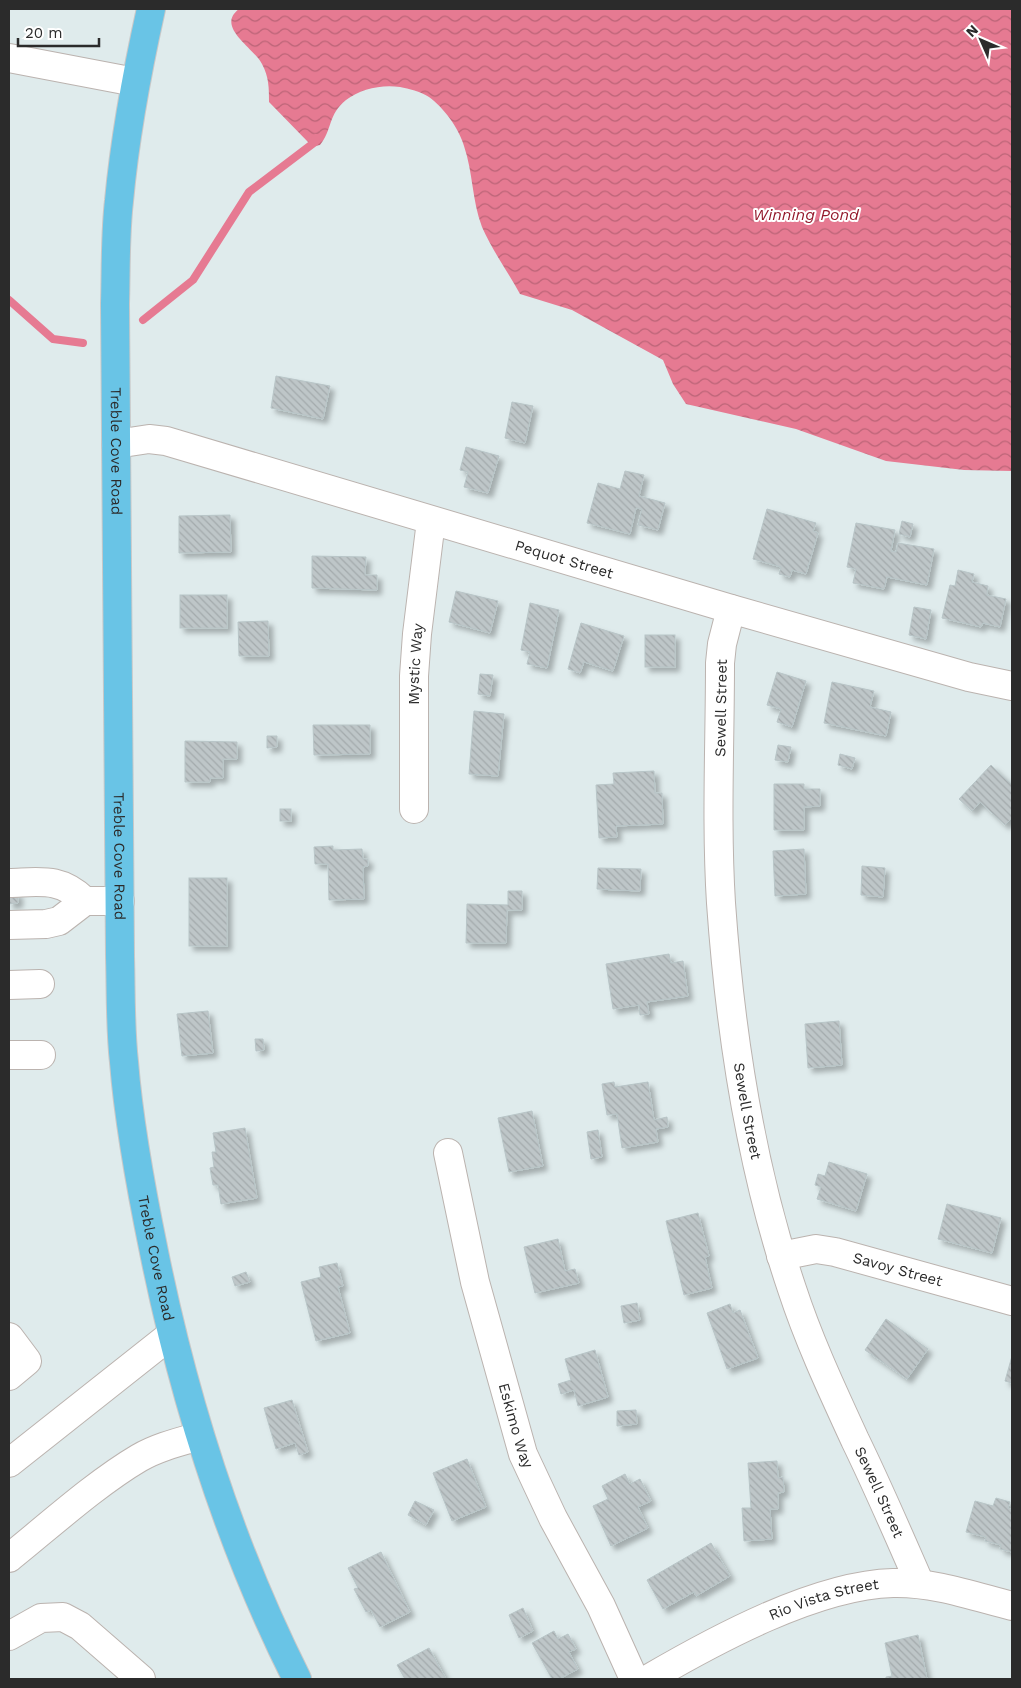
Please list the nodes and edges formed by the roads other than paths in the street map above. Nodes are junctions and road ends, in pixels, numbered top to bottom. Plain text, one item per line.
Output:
1 (151, 9) edge
2 (9, 58) edge
3 (135, 82) junction
4 (116, 444) junction
5 (432, 521) junction
6 (731, 609) junction
7 (1012, 686) edge
8 (414, 809) dead end
9 (9, 883) edge
10 (85, 901) junction
11 (120, 901) junction
12 (9, 925) edge
13 (40, 984) dead end
14 (9, 985) edge
15 (9, 1055) edge
16 (41, 1055) dead end
17 (448, 1153) dead end
18 (781, 1256) junction
19 (1012, 1301) edge
20 (172, 1334) junction
21 (9, 1337) edge
22 (9, 1376) edge
23 (200, 1436) junction
24 (9, 1463) edge
25 (9, 1558) edge
26 (920, 1584) junction
27 (1012, 1606) edge
28 (9, 1636) edge
29 (141, 1679) edge
30 (297, 1679) edge
31 (634, 1679) edge
32 (648, 1679) edge

1 - 3 main road, Treble Cove Road
2 - 3 street
3 - 4 main road, Treble Cove Road
4 - 5 street, Pequot Street
4 - 11 main road, Treble Cove Road
5 - 6 street, Pequot Street
5 - 8 street, Mystic Way
6 - 7 street, Pequot Street
6 - 18 street, Sewell Street
9 - 10 street
10 - 11 street
10 - 12 street
11 - 20 main road, Treble Cove Road
13 - 14 street
15 - 16 street
17 - 31 street, Eskimo Way
18 - 19 street, Savoy Street
18 - 26 street, Sewell Street
20 - 23 main road, Treble Cove Road
20 - 24 street
21 - 22 street
23 - 25 street
23 - 30 main road, Treble Cove Road
26 - 27 street, Rio Vista Street
26 - 32 street, Rio Vista Street
28 - 29 street

